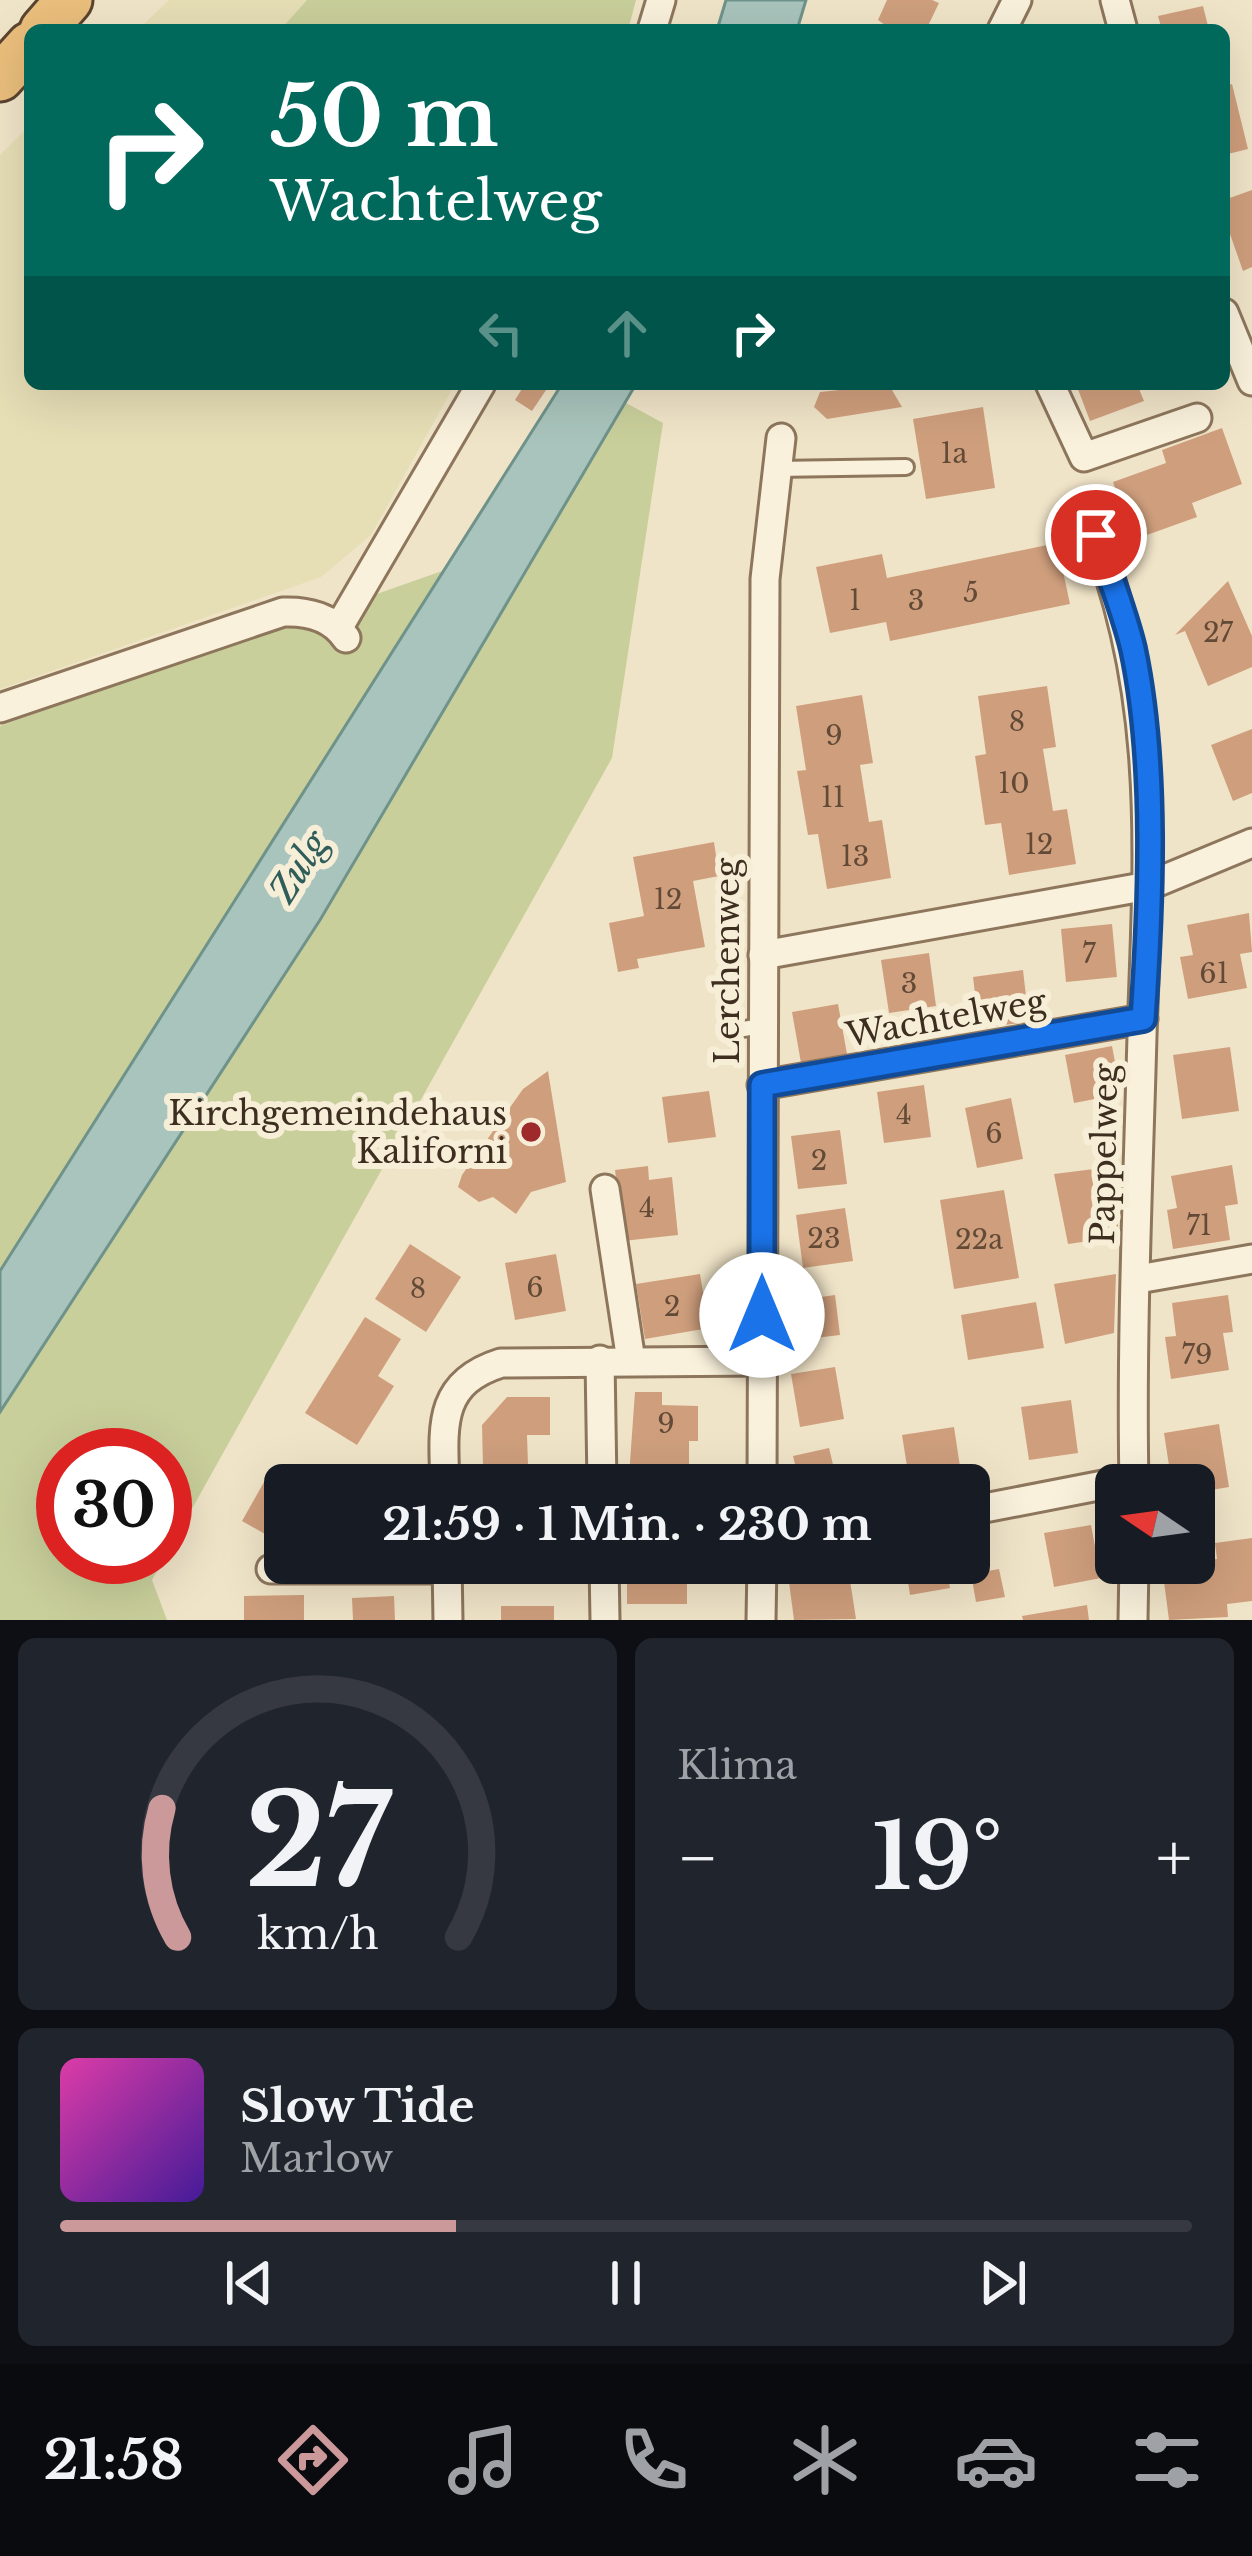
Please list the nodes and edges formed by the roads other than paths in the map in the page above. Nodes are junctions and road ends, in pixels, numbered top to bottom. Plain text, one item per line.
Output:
1 (69, 0) edge
2 (48, 24) edge
3 (24, 51) edge
4 (0, 78) edge
5 (1230, 328) edge
6 (1252, 381) edge
7 (478, 390) edge
8 (1053, 390) edge
9 (1197, 418) dead end
10 (781, 438) dead end
11 (906, 467) dead end
12 (776, 469) junction
13 (1090, 522) dead end
14 (0, 708) edge
15 (1252, 843) edge
16 (1148, 886) junction
17 (764, 955) junction
18 (1143, 1019) junction
19 (762, 1026) junction
20 (731, 1031) dead end
21 (762, 1085) junction
22 (605, 1189) dead end
23 (1252, 1259) edge
24 (1138, 1279) junction
25 (600, 1360) junction
26 (631, 1361) junction
27 (762, 1361) junction
28 (444, 1464) edge
29 (602, 1464) edge
30 (762, 1464) edge
31 (1134, 1464) edge
32 (1095, 1489) edge
33 (990, 1507) edge
34 (447, 1584) edge
35 (604, 1584) edge
36 (762, 1584) edge
37 (1133, 1584) edge
38 (448, 1620) edge
39 (605, 1620) edge
40 (761, 1620) edge
41 (1132, 1620) edge

1 - 2 highway
3 - 4 highway
5 - 6 street
7 - 14 street
8 - 9 street
10 - 12 street, Lerchenweg
11 - 12 lane
12 - 17 street, Lerchenweg
13 - 16 street, Pappelweg
15 - 16 street
16 - 17 street
16 - 18 street, Pappelweg
17 - 19 street, Lerchenweg
18 - 21 street, Wachtelweg
18 - 24 street, Pappelweg
19 - 20 lane
19 - 21 street, Lerchenweg
21 - 27 street, Lerchenweg
22 - 26 street
23 - 24 street, Pappelweg
24 - 31 street, Pappelweg
25 - 26 street
25 - 28 street
25 - 29 street
26 - 27 street
27 - 30 street, Lerchenweg
32 - 33 street
34 - 38 street
35 - 39 street
36 - 40 street
37 - 41 street

